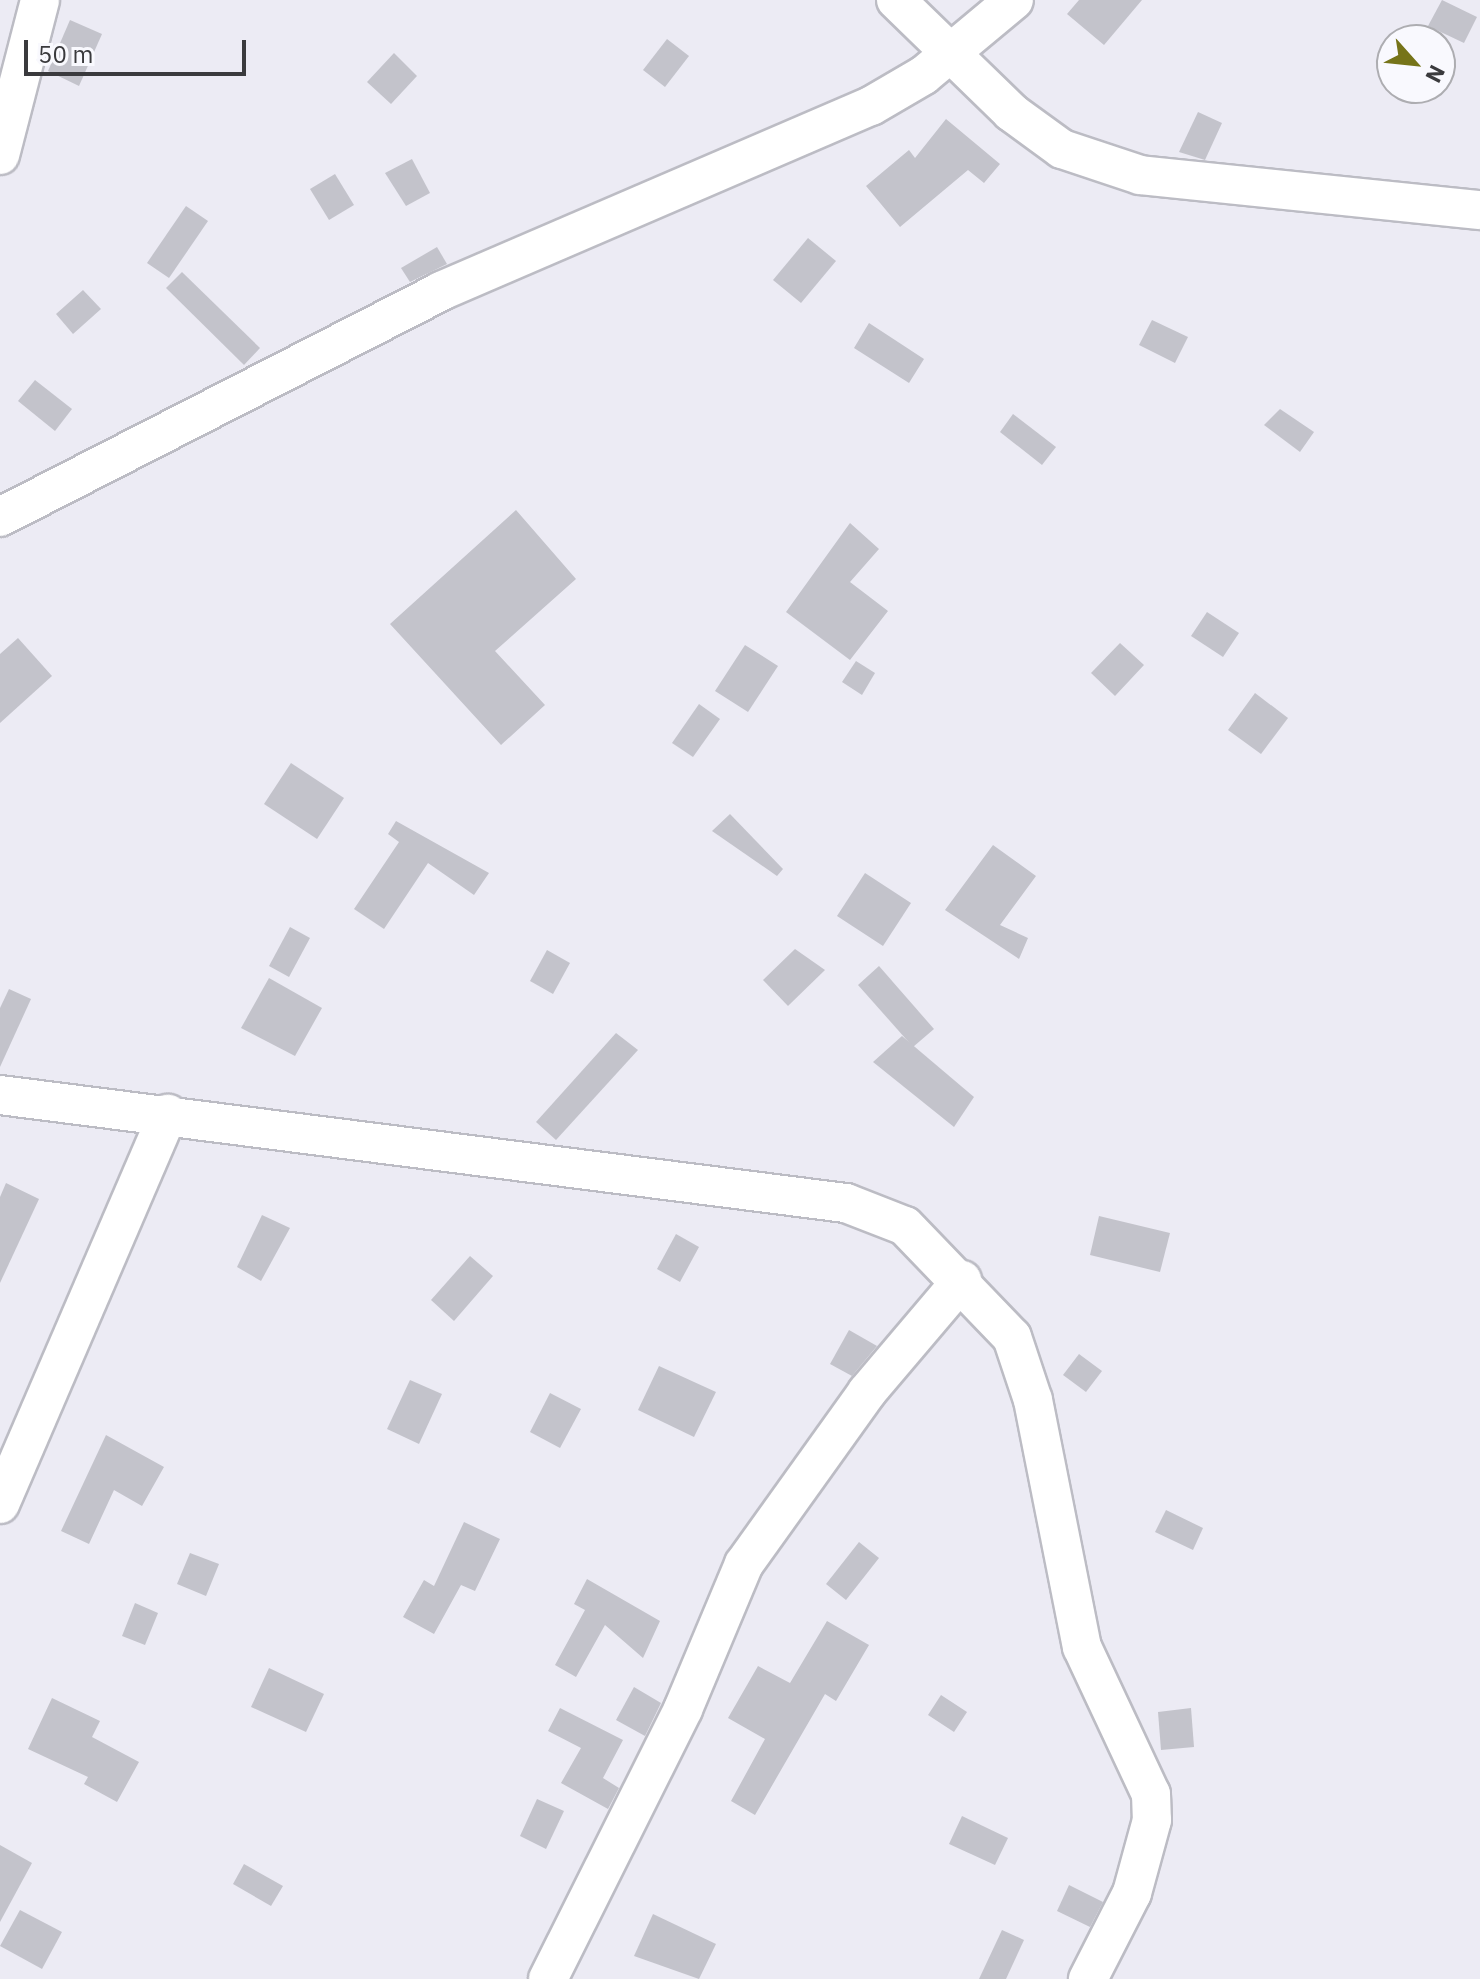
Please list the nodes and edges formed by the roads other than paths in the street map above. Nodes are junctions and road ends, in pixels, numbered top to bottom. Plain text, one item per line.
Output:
1 (40, 0) edge
2 (896, 0) edge
3 (1014, 0) edge
4 (954, 52) junction
5 (0, 155) edge
6 (1480, 210) edge
7 (0, 517) edge
8 (0, 1095) edge
9 (168, 1114) junction
10 (962, 1280) junction
11 (0, 1504) edge
12 (548, 1979) edge
13 (1088, 1979) edge

1 - 5 street
2 - 4 street
3 - 4 street
4 - 6 street
4 - 7 street
8 - 9 street
9 - 10 street
9 - 11 street
10 - 12 street
10 - 13 street

